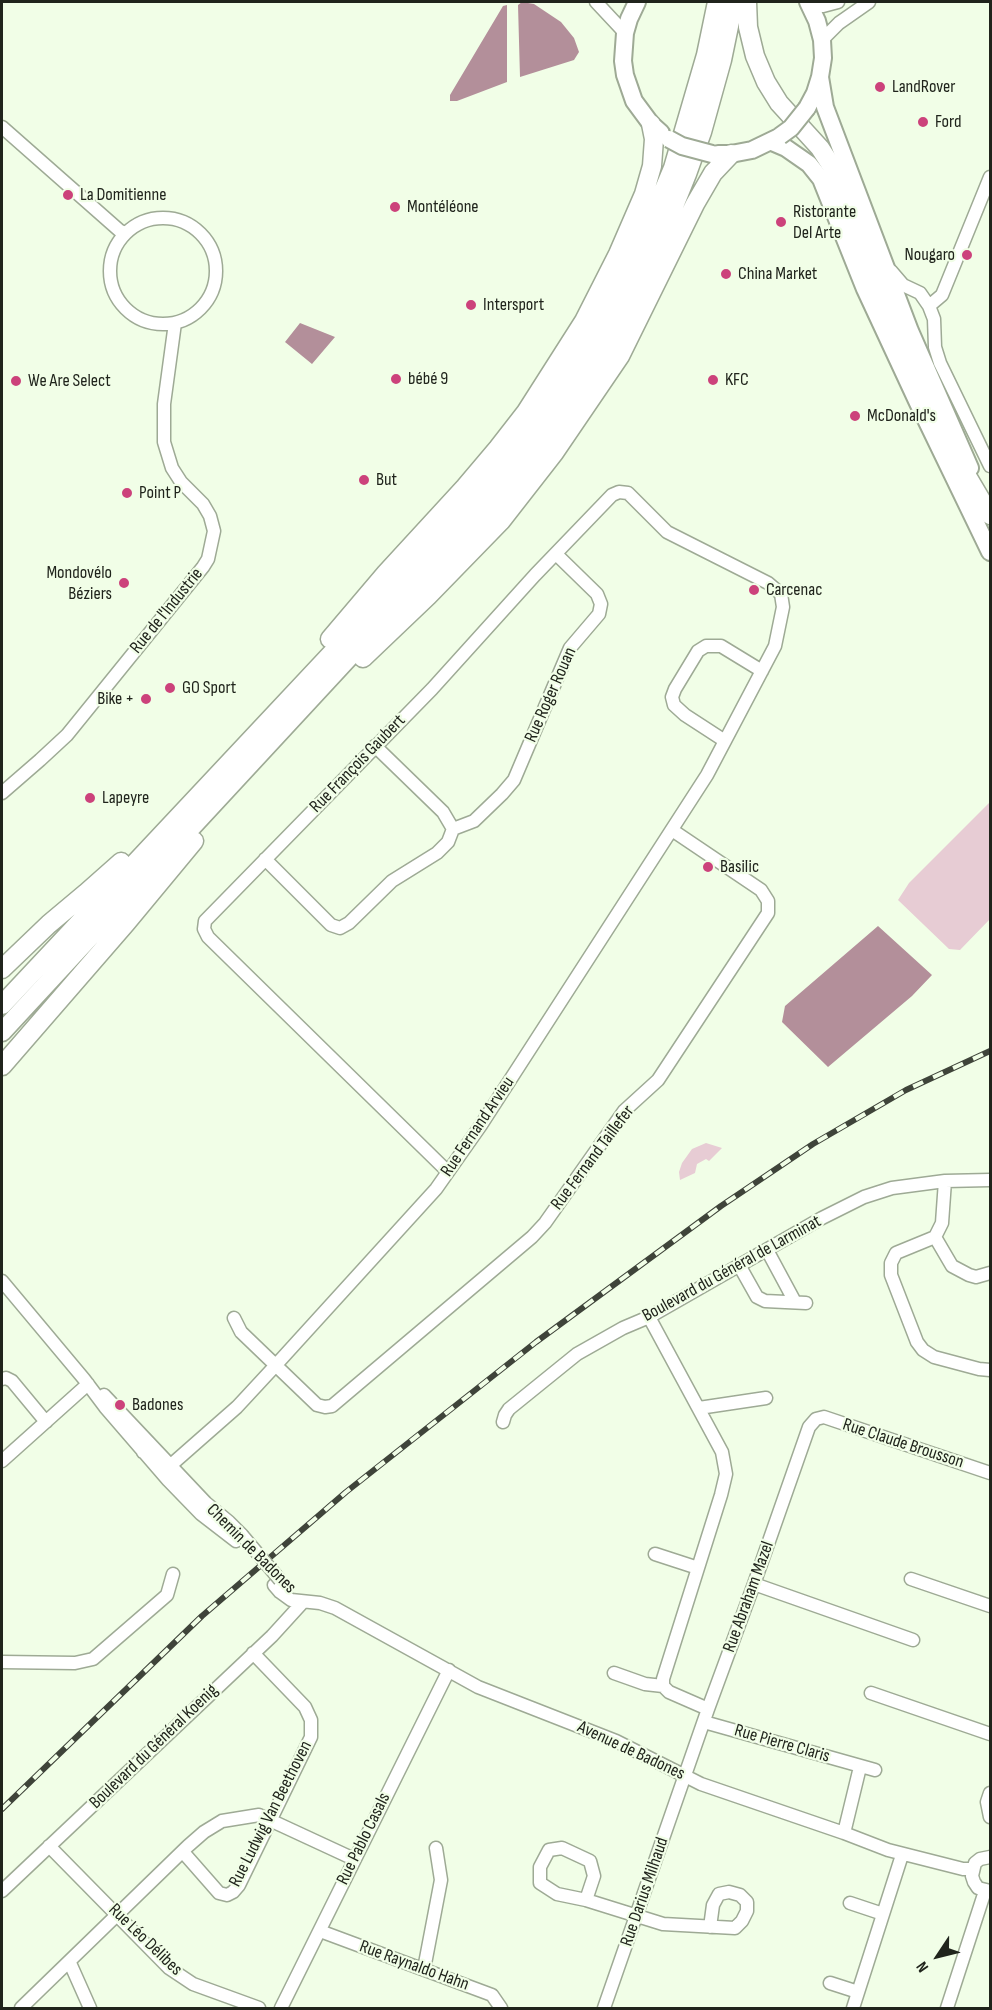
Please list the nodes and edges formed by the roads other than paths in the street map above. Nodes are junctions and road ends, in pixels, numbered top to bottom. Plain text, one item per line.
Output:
1 (596, 2) edge
2 (638, 2) edge
3 (717, 2) edge
4 (734, 2) edge
5 (747, 2) edge
6 (808, 2) edge
7 (838, 2) edge
8 (869, 2) edge
9 (625, 33) junction
10 (822, 40) junction
11 (820, 77) junction
12 (651, 124) junction
13 (2, 127) edge
14 (776, 139) junction
15 (731, 154) junction
16 (990, 177) edge
17 (126, 233) junction
18 (885, 264) junction
19 (929, 306) junction
20 (175, 323) junction
21 (990, 466) edge
22 (990, 514) edge
23 (990, 552) edge
24 (556, 554) junction
25 (782, 594) joint
26 (762, 671) junction
27 (287, 690) junction
28 (294, 718) junction
29 (725, 741) junction
30 (375, 746) junction
31 (248, 767) junction
32 (2, 793) edge
33 (453, 829) junction
34 (672, 830) junction
35 (265, 859) junction
36 (130, 868) junction
37 (2, 969) edge
38 (2, 1005) edge
39 (2, 1032) edge
40 (2, 1066) edge
41 (448, 1172) junction
42 (990, 1180) edge
43 (945, 1181) junction
44 (935, 1237) junction
45 (767, 1250) junction
46 (739, 1265) junction
47 (990, 1273) edge
48 (2, 1281) edge
49 (649, 1317) junction
50 (234, 1318) dead end
51 (275, 1366) junction
52 (990, 1370) edge
53 (2, 1379) edge
54 (88, 1384) junction
55 (766, 1398) dead end
56 (699, 1408) junction
57 (816, 1419) joint
58 (46, 1422) junction
59 (503, 1422) dead end
60 (143, 1452) junction
61 (2, 1461) edge
62 (171, 1466) junction
63 (990, 1473) edge
64 (239, 1538) junction
65 (655, 1554) dead end
66 (698, 1568) junction
67 (173, 1575) dead end
68 (911, 1579) dead end
69 (754, 1584) junction
70 (303, 1602) junction
71 (990, 1606) edge
72 (913, 1640) dead end
73 (253, 1653) junction
74 (2, 1662) edge
75 (449, 1670) junction
76 (614, 1672) dead end
77 (663, 1686) junction
78 (871, 1693) dead end
79 (708, 1709) junction
80 (704, 1722) junction
81 (990, 1734) edge
82 (860, 1767) junction
83 (875, 1770) dead end
84 (684, 1776) junction
85 (990, 1793) edge
86 (990, 1817) edge
87 (271, 1819) junction
88 (844, 1833) junction
89 (49, 1846) junction
90 (436, 1848) dead end
91 (183, 1852) junction
92 (903, 1855) junction
93 (990, 1857) edge
94 (354, 1859) junction
95 (972, 1869) junction
96 (2, 1891) edge
97 (988, 1891) edge
98 (586, 1900) junction
99 (850, 1903) dead end
100 (883, 1914) junction
101 (118, 1915) junction
102 (636, 1917) junction
103 (710, 1927) dead end
104 (320, 1931) junction
105 (70, 1963) junction
106 (424, 1969) junction
107 (830, 1983) dead end
108 (858, 1992) junction
109 (21, 2008) edge
110 (90, 2008) edge
111 (259, 2008) edge
112 (281, 2008) edge
113 (501, 2008) edge
114 (604, 2008) edge
115 (853, 2008) edge
116 (947, 2008) edge

1 - 9 street
2 - 9 main road
3 - 36 highway
4 - 28 highway
5 - 22 highway
6 - 7 street
6 - 10 main road
8 - 10 street
9 - 12 main road
10 - 11 main road
11 - 14 main road, bridge
11 - 18 main road
12 - 15 main road, bridge
12 - 27 highway
13 - 17 street
14 - 15 main road
14 - 23 main road
15 - 28 highway
16 - 19 street
17 - 20 street
17 - 20 street
18 - 19 street
18 - 22 main road
19 - 21 street
20 - 32 street, Rue de l'Industrie
24 - 25 street, Rue François Gaubert
24 - 30 street, Rue François Gaubert
24 - 33 street, Rue Roger Rouan
25 - 26 street, Rue Fernand Arvieu
26 - 29 street, Rue Fernand Arvieu
26 - 29 street
27 - 36 highway
27 - 37 highway
28 - 31 highway
29 - 34 street, Rue Fernand Arvieu
30 - 33 street
30 - 35 street, Rue François Gaubert
31 - 39 highway
31 - 40 highway
33 - 35 street, Rue Roger Rouan
34 - 41 street, Rue Fernand Arvieu
34 - 51 street, Rue Fernand Taillefer
35 - 41 street, Rue François Gaubert
36 - 38 highway
41 - 51 street, Rue Fernand Arvieu
42 - 43 street, Boulevard du Général de Larminat
43 - 44 street
43 - 45 street, Boulevard du Général de Larminat
44 - 47 street
44 - 52 street
45 - 46 street, Boulevard du Général de Larminat
45 - 46 street
46 - 49 street, Boulevard du Général de Larminat
48 - 54 street, Chemin de Badones
49 - 56 street
49 - 59 street, Boulevard du Général de Larminat
50 - 51 street
51 - 62 street, Rue Fernand Arvieu
53 - 58 street
54 - 58 street
54 - 60 street, Chemin de Badones
54 - 62 street, Chemin de Badones
55 - 56 street
56 - 66 street
57 - 63 street, Rue Claude Brousson
57 - 69 street, Rue Abraham Mazel
58 - 61 street
60 - 62 street, Chemin de Badones
60 - 64 street, Chemin de Badones
62 - 64 street, Chemin de Badones
64 - 70 street, Chemin de Badones
65 - 66 street
66 - 77 street
67 - 74 street
68 - 71 street
69 - 72 street
69 - 79 street, Rue Abraham Mazel
70 - 73 street, Boulevard du Général Koenig
70 - 75 street, Avenue de Badones
73 - 87 street, Rue Ludwig Van Beethoven
73 - 89 street, Boulevard du Général Koenig
75 - 84 street, Avenue de Badones
75 - 94 street, Rue Pablo Casals
76 - 77 street
77 - 79 street
78 - 81 street
79 - 80 street, Rue Abraham Mazel
80 - 82 street, Rue Pierre Claris
80 - 84 street, Rue Abraham Mazel
82 - 83 street, Rue Pierre Claris
82 - 88 street
84 - 88 street, Avenue de Badones
84 - 102 street, Rue Darius Milhaud
85 - 86 street
87 - 91 street
87 - 91 street, Rue Ludwig Van Beethoven
87 - 94 street
88 - 92 street, Avenue de Badones
89 - 96 street, Boulevard du Général Koenig
89 - 101 street, Rue Léo Délibes
90 - 106 street
91 - 101 street
92 - 95 street, Avenue de Badones
92 - 100 street
93 - 95 street
94 - 104 street, Rue Pablo Casals
95 - 97 street
97 - 116 street
98 - 98 street
98 - 102 street
99 - 100 street
100 - 108 street
101 - 105 street
101 - 111 street, Rue Léo Délibes
102 - 103 street
102 - 114 street, Rue Darius Milhaud
104 - 106 street, Rue Raynaldo Hahn
104 - 112 street, Rue Pablo Casals
105 - 109 street
105 - 110 street
106 - 113 street, Rue Raynaldo Hahn
107 - 108 street
108 - 115 street

